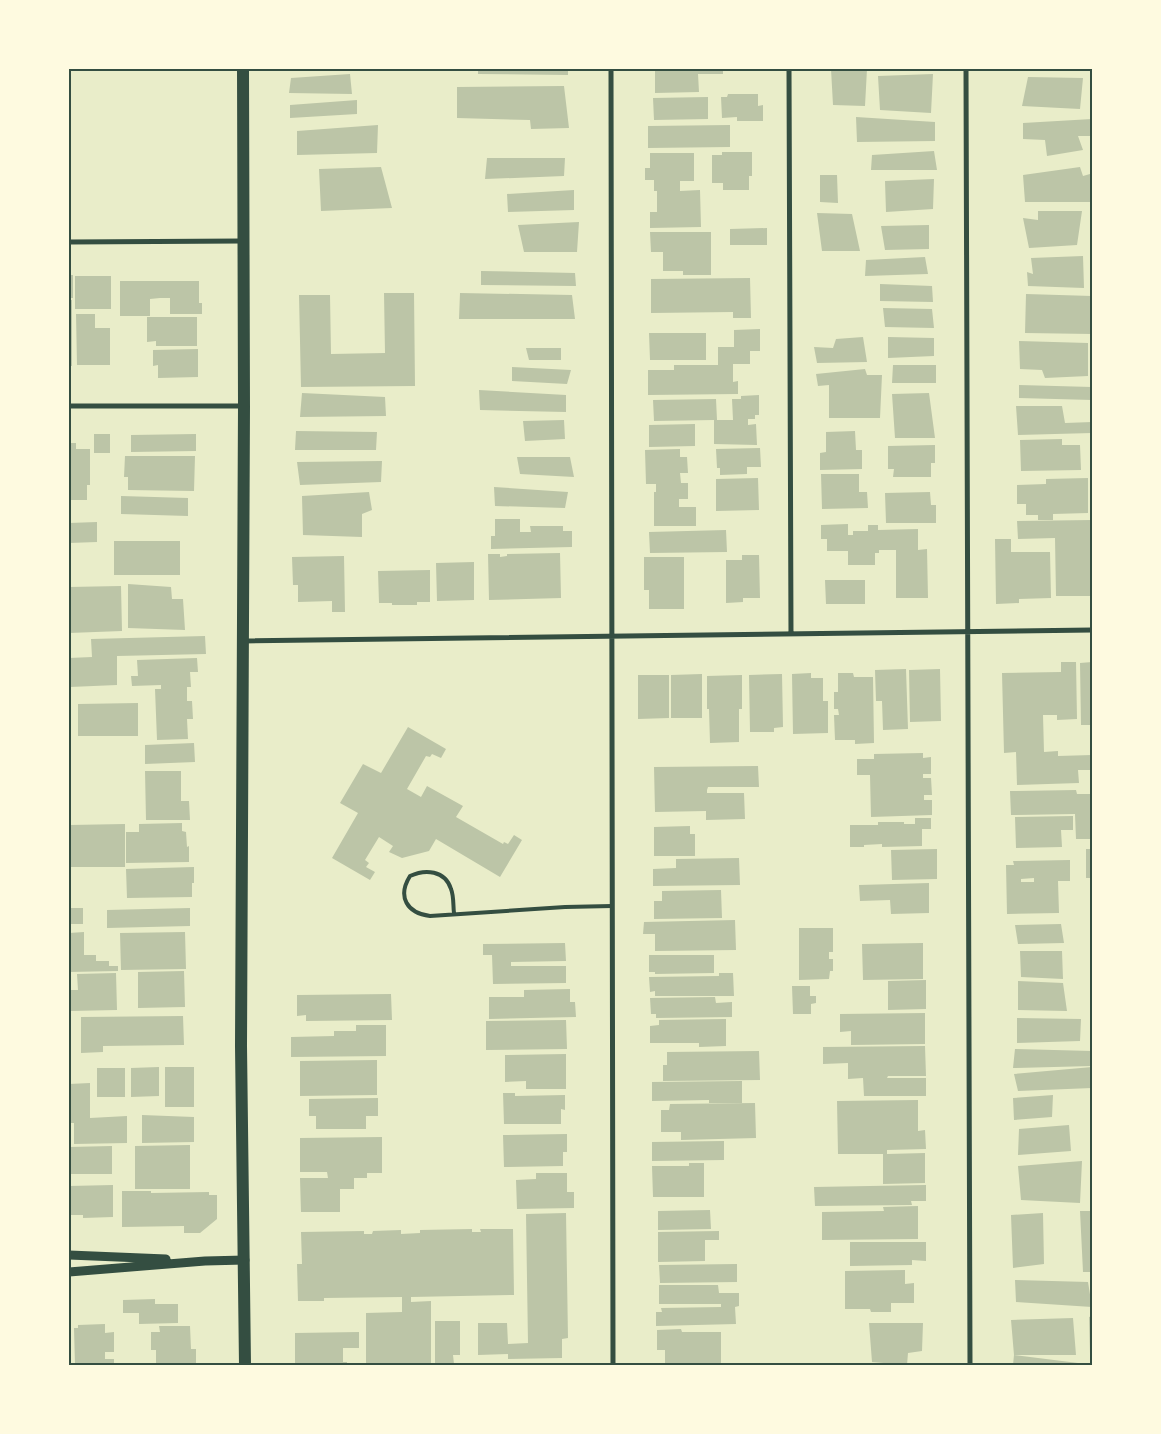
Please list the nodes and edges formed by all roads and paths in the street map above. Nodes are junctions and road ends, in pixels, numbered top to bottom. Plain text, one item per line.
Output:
1 (243, 69) edge
2 (611, 69) edge
3 (789, 69) edge
4 (966, 69) edge
5 (242, 241) junction
6 (69, 242) edge
7 (69, 406) edge
8 (244, 406) junction
9 (1092, 630) edge
10 (969, 632) junction
11 (791, 634) junction
12 (611, 636) junction
13 (243, 641) junction
14 (612, 906) junction
15 (454, 914) junction
16 (69, 1255) edge
17 (205, 1260) junction
18 (245, 1260) junction
19 (69, 1272) edge
20 (245, 1365) edge
21 (613, 1365) edge
22 (970, 1365) edge

1 - 5 main road
2 - 12 street
3 - 11 street
4 - 10 street
5 - 6 street
5 - 8 main road
7 - 8 street
8 - 13 main road
9 - 10 street
10 - 11 street
10 - 22 street
11 - 12 street
12 - 13 street
12 - 14 street
13 - 18 main road
14 - 15 lane
14 - 21 street
15 - 15 lane
16 - 17 street
17 - 18 street
17 - 19 street
18 - 20 main road

